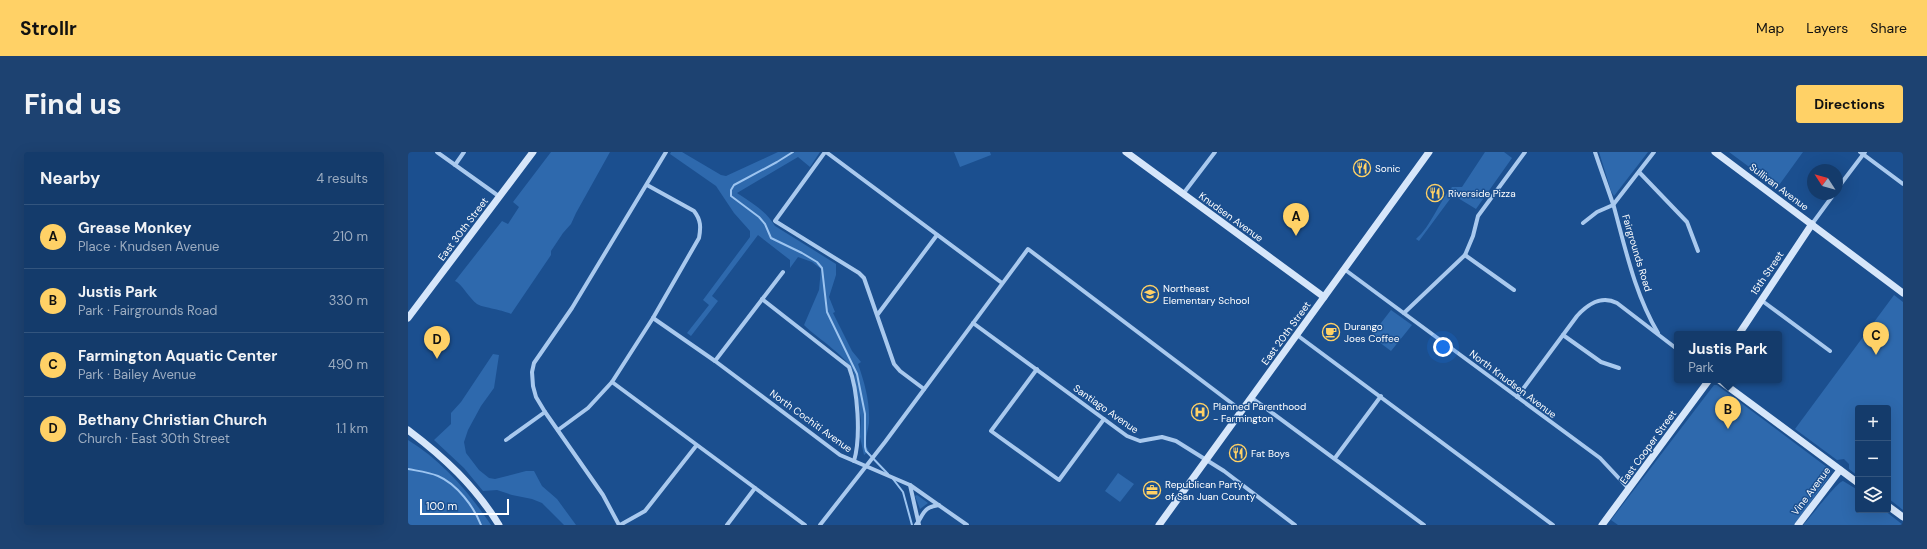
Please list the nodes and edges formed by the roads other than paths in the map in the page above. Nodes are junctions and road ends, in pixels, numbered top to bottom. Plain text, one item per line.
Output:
1 (437, 152) edge
2 (464, 152) edge
3 (533, 152) edge
4 (666, 152) edge
5 (825, 152) edge
6 (1215, 152) edge
7 (1429, 152) edge
8 (1525, 152) edge
9 (1595, 152) edge
10 (1654, 152) edge
11 (1715, 152) edge
12 (1128, 153) edge
13 (1863, 153) edge
14 (455, 165) junction
15 (1639, 172) junction
16 (1843, 181) edge
17 (1903, 184) edge
18 (647, 185) junction
19 (1183, 194) junction
20 (500, 197) junction
21 (1830, 200) edge
22 (1613, 206) junction
23 (1582, 223) dead end
24 (1812, 224) junction
25 (937, 235) junction
26 (1698, 251) dead end
27 (1464, 255) junction
28 (1344, 269) junction
29 (783, 272) dead end
30 (1002, 284) junction
31 (1514, 290) dead end
32 (1903, 293) edge
33 (1324, 297) junction
34 (762, 300) junction
35 (1761, 300) junction
36 (1404, 313) junction
37 (878, 314) junction
38 (408, 318) edge
39 (652, 318) junction
40 (974, 323) junction
41 (1741, 331) edge
42 (1297, 335) junction
43 (1563, 335) junction
44 (1659, 335) junction
45 (1674, 347) edge
46 (1830, 351) dead end
47 (715, 361) junction
48 (1619, 368) dead end
49 (1037, 369) junction
50 (612, 382) junction
51 (1707, 383) edge
52 (1723, 383) edge
53 (924, 388) junction
54 (1381, 396) junction
55 (1517, 397) junction
56 (1252, 398) junction
57 (1242, 411) junction
58 (545, 412) junction
59 (1104, 419) junction
60 (558, 430) junction
61 (409, 432) edge
62 (506, 440) dead end
63 (696, 446) junction
64 (1335, 458) junction
65 (854, 461) junction
66 (1206, 461) junction
67 (865, 466) junction
68 (1840, 470) junction
69 (1855, 481) edge
70 (910, 484) junction
71 (755, 488) junction
72 (1629, 489) junction
73 (939, 505) junction
74 (1891, 508) edge
75 (1903, 517) edge
76 (919, 523) edge
77 (499, 525) edge
78 (620, 525) edge
79 (727, 525) edge
80 (805, 525) edge
81 (820, 525) edge
82 (916, 525) edge
83 (967, 525) edge
84 (1159, 525) edge
85 (1295, 525) edge
86 (1424, 525) edge
87 (1554, 525) edge
88 (1602, 525) edge
89 (1798, 525) edge

1 - 14 street
2 - 14 street
3 - 20 main road, East 30th Street
4 - 18 street
5 - 25 street
5 - 37 street
6 - 19 street
7 - 28 main road, East 20th Street
8 - 27 street
9 - 22 street, Fairgrounds Road
10 - 15 street
11 - 24 main road, Sullivan Avenue
12 - 19 main road, Knudsen Avenue
13 - 16 street
13 - 17 street
14 - 20 street
15 - 22 street
15 - 26 street
18 - 39 street
18 - 58 street
19 - 33 main road, Knudsen Avenue
20 - 38 main road, East 30th Street
21 - 24 street
22 - 23 street
22 - 44 street, Fairgrounds Road
24 - 32 main road, Sullivan Avenue
24 - 35 main road, 15th Street
25 - 30 street
25 - 37 street
27 - 31 street
27 - 36 street
28 - 33 main road, East 20th Street
28 - 36 street, North Knudsen Avenue
29 - 34 street
30 - 40 street
30 - 57 street
33 - 42 main road, East 20th Street
34 - 47 street
34 - 65 street
35 - 41 main road, 15th Street
35 - 46 street
36 - 55 street, North Knudsen Avenue
37 - 53 street
39 - 47 street, North Cochiti Avenue
39 - 50 street
40 - 49 street, Santiago Avenue
40 - 53 street
42 - 54 street
42 - 56 main road, East 20th Street
43 - 44 street
43 - 48 street
43 - 55 street
44 - 45 street, Fairgrounds Road
47 - 65 street, North Cochiti Avenue
49 - 59 street, Santiago Avenue
49 - 59 street
50 - 60 street
50 - 63 street
51 - 72 main road, East Cooper Street
52 - 68 main road
53 - 67 street
54 - 64 street
54 - 87 street
55 - 72 street, North Knudsen Avenue
56 - 57 main road, East 20th Street
56 - 64 street
57 - 66 main road, East 20th Street
58 - 60 street
58 - 62 street
59 - 66 street, Santiago Avenue
60 - 78 street
61 - 77 main road
63 - 71 street
63 - 78 street
64 - 86 street
65 - 67 street, North Cochiti Avenue
66 - 84 main road, East 20th Street
66 - 85 street, Santiago Avenue
67 - 70 street, North Cochiti Avenue
67 - 81 street
68 - 69 main road
68 - 89 main road, Vine Avenue
70 - 73 street, North Cochiti Avenue
70 - 76 street
71 - 79 street
71 - 80 street
72 - 88 main road, East Cooper Street
73 - 76 street
73 - 83 street, North Cochiti Avenue
74 - 75 main road
76 - 82 street

